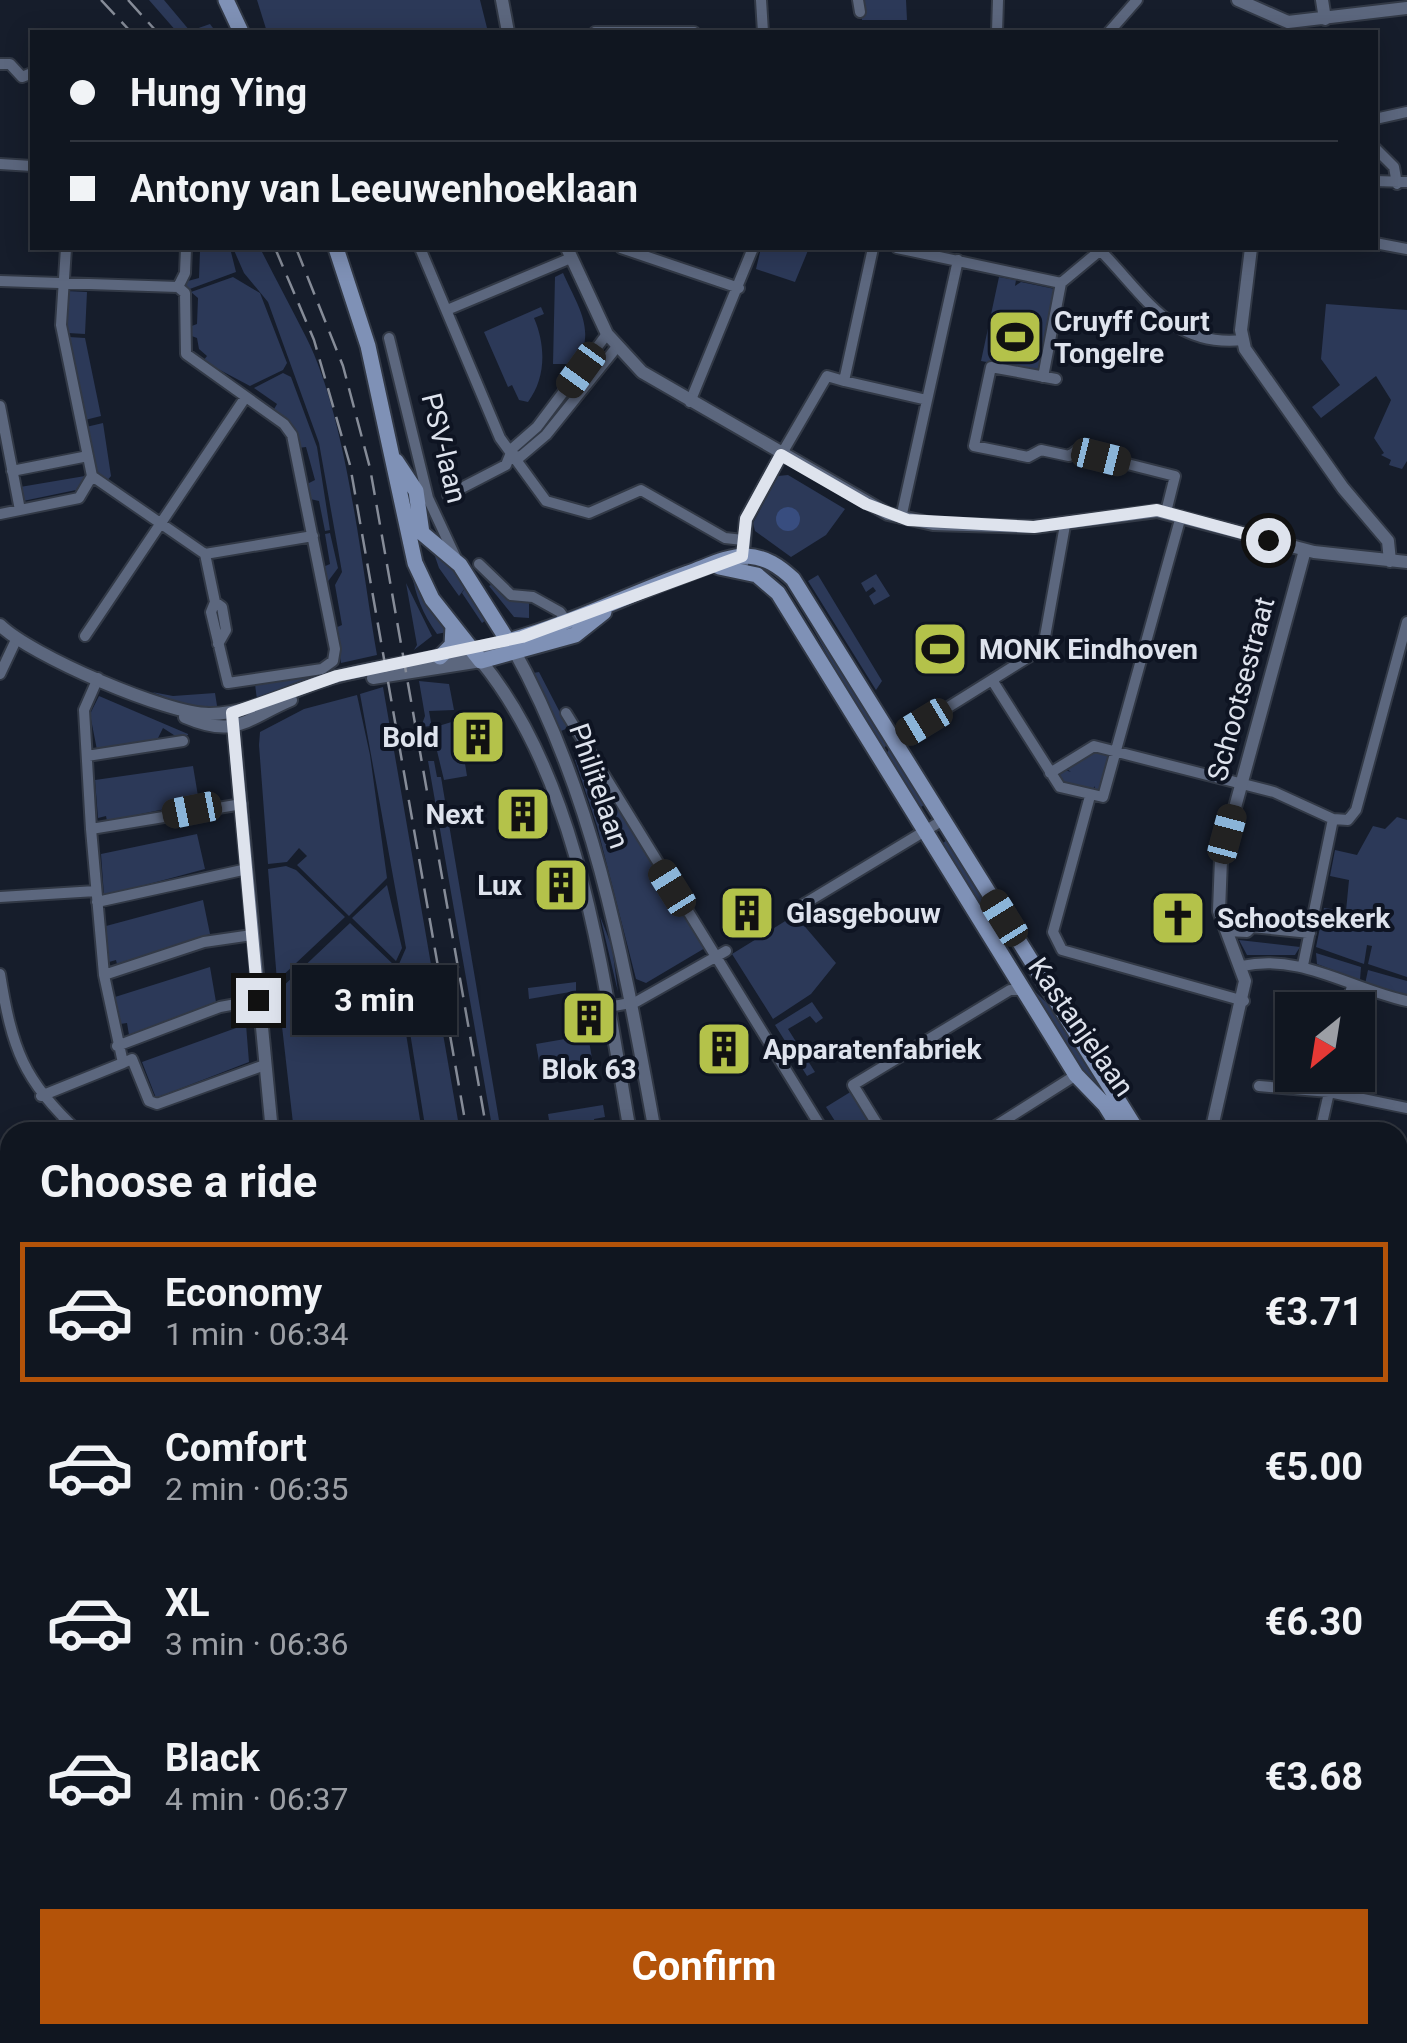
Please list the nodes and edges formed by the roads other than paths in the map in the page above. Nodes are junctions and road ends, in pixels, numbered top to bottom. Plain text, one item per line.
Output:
1 (226, 0) edge
2 (238, 0) edge
3 (502, 0) edge
4 (761, 0) edge
5 (998, 0) edge
6 (1137, 0) edge
7 (1238, 0) edge
8 (1322, 0) edge
9 (1407, 8) edge
10 (1325, 19) junction
11 (1277, 27) edge
12 (240, 30) edge
13 (250, 30) edge
14 (508, 30) edge
15 (762, 30) edge
16 (997, 30) edge
17 (1111, 30) edge
18 (0, 64) edge
19 (30, 74) edge
20 (1407, 112) edge
21 (1378, 117) edge
22 (1378, 151) edge
23 (0, 164) edge
24 (30, 166) edge
25 (1402, 183) edge
26 (1378, 244) edge
27 (1407, 249) edge
28 (66, 250) edge
29 (186, 250) edge
30 (337, 250) edge
31 (421, 250) edge
32 (627, 250) edge
33 (752, 250) edge
34 (872, 250) edge
35 (907, 250) edge
36 (1099, 250) edge
37 (1103, 250) edge
38 (1252, 250) edge
39 (571, 251) edge
40 (958, 260) junction
41 (0, 281) edge
42 (62, 282) junction
43 (1061, 283) junction
44 (178, 287) junction
45 (739, 288) junction
46 (447, 310) junction
47 (607, 334) junction
48 (389, 338) dead end
49 (1242, 340) junction
50 (616, 348) junction
51 (1042, 377) junction
52 (1056, 379) dead end
53 (844, 381) junction
54 (570, 394) junction
55 (245, 398) junction
56 (927, 400) junction
57 (690, 402) junction
58 (0, 406) edge
59 (514, 455) junction
60 (781, 455) junction
61 (88, 456) junction
62 (396, 461) junction
63 (12, 472) junction
64 (92, 476) junction
65 (448, 495) dead end
66 (20, 510) junction
67 (1166, 512) junction
68 (0, 514) edge
69 (1181, 516) junction
70 (901, 518) junction
71 (161, 524) junction
72 (1065, 525) junction
73 (313, 536) junction
74 (1305, 550) junction
75 (205, 554) junction
76 (742, 555) junction
77 (1390, 560) junction
78 (1407, 562) edge
79 (480, 564) dead end
80 (460, 565) junction
81 (1407, 622) edge
82 (0, 625) edge
83 (452, 626) junction
84 (572, 629) junction
85 (85, 636) dead end
86 (16, 640) junction
87 (1403, 649) edge
88 (493, 652) junction
89 (440, 657) junction
90 (0, 674) edge
91 (98, 678) junction
92 (993, 680) junction
93 (566, 713) dead end
94 (234, 720) junction
95 (183, 741) dead end
96 (894, 741) junction
97 (1118, 752) junction
98 (87, 756) junction
99 (568, 762) junction
100 (546, 770) junction
101 (1050, 774) junction
102 (1240, 784) junction
103 (1090, 796) junction
104 (242, 804) junction
105 (943, 820) junction
106 (1333, 820) junction
107 (91, 829) junction
108 (925, 831) junction
109 (247, 869) junction
110 (96, 896) junction
111 (0, 898) edge
112 (799, 907) dead end
113 (1226, 931) junction
114 (1310, 933) junction
115 (252, 935) junction
116 (721, 955) junction
117 (1303, 965) junction
118 (1242, 966) junction
119 (0, 974) edge
120 (104, 975) junction
121 (1352, 986) junction
122 (1024, 990) junction
123 (1350, 992) edge
124 (258, 1000) junction
125 (1244, 1001) junction
126 (1407, 1001) edge
127 (632, 1003) junction
128 (608, 1006) junction
129 (14, 1045) junction
130 (116, 1046) junction
131 (0, 1047) edge
132 (123, 1063) junction
133 (262, 1066) junction
134 (1076, 1075) junction
135 (1258, 1086) dead end
136 (1275, 1087) edge
137 (1329, 1092) joint
138 (42, 1096) junction
139 (1407, 1108) edge
140 (65, 1120) edge
141 (270, 1122) edge
142 (628, 1122) edge
143 (653, 1122) edge
144 (818, 1122) edge
145 (876, 1122) edge
146 (1002, 1122) edge
147 (1116, 1122) edge
148 (1132, 1122) edge
149 (1214, 1122) edge
150 (1322, 1122) edge

1 - 12 main road
2 - 13 main road
3 - 14 street
4 - 15 street
5 - 16 street
6 - 17 street
7 - 11 street
8 - 10 street
9 - 10 street
10 - 11 street
18 - 19 street
20 - 21 street
22 - 25 street
23 - 24 street
26 - 27 street
28 - 42 street
29 - 44 street
30 - 62 main road, PSV-laan
31 - 46 street
32 - 45 street
33 - 45 street
34 - 53 street
35 - 40 street
36 - 43 street
37 - 49 street
38 - 49 street
39 - 46 street
39 - 47 street
40 - 43 street
40 - 56 street
41 - 42 street
42 - 44 street
42 - 61 street
43 - 51 street
44 - 55 street
45 - 57 street
46 - 59 street
47 - 50 street
47 - 54 street
48 - 80 street, PSV-laan
49 - 77 street
50 - 54 street
50 - 57 street
51 - 52 street
51 - 67 street
53 - 56 street
53 - 60 street
54 - 59 street
55 - 71 street
55 - 73 street
56 - 70 street
57 - 60 street
58 - 63 street
59 - 65 street
59 - 76 street
60 - 70 street
60 - 76 street
61 - 63 street
61 - 64 street
62 - 80 main road, PSV-laan
62 - 83 main road, PSV-laan
63 - 66 street
64 - 66 street
64 - 71 street
66 - 68 street
67 - 69 street
67 - 72 street
69 - 74 street
69 - 97 street
70 - 72 street
71 - 75 street
71 - 85 street
72 - 92 street
73 - 75 street
73 - 75 street
74 - 77 street
74 - 102 street, Schootsestraat
76 - 84 main road
76 - 96 main road, Kastanjelaan
76 - 108 main road, Kastanjelaan
77 - 78 street
79 - 84 street
80 - 88 main road, PSV-laan
81 - 87 street
82 - 86 street
83 - 88 main road, PSV-laan
83 - 89 main road
84 - 88 main road
86 - 90 street
86 - 91 street
87 - 106 street
88 - 89 street
88 - 94 street
88 - 99 street, Philitelaan
88 - 100 street, Philitelaan
89 - 94 street
91 - 94 street
91 - 98 street
92 - 96 street
92 - 101 street
93 - 116 street
94 - 104 street
95 - 98 street
96 - 105 main road, Kastanjelaan
97 - 101 street
97 - 102 street
97 - 103 street
98 - 107 street
99 - 100 street
99 - 127 street, Philitelaan
100 - 128 street, Philitelaan
101 - 103 street
102 - 106 street
102 - 113 street, Schootsestraat
103 - 125 street
104 - 107 street
104 - 109 street
105 - 108 street
105 - 148 main road, Kastanjelaan
106 - 114 street
107 - 110 street
108 - 112 street
108 - 122 main road, Kastanjelaan
109 - 110 street
109 - 115 street
110 - 111 street
110 - 120 street
113 - 114 street
113 - 118 street, Schootsestraat
114 - 117 street
115 - 120 street
115 - 124 street
116 - 127 street
116 - 144 street
117 - 118 street
117 - 121 street
118 - 125 street, Schootsestraat
119 - 129 street
120 - 130 street
121 - 123 street
121 - 126 street
122 - 134 main road, Kastanjelaan
122 - 145 street
124 - 130 street
124 - 133 street
125 - 149 street, Schootsestraat
127 - 128 street
127 - 143 street, Philitelaan
128 - 142 street, Philitelaan
129 - 131 street
129 - 138 street
130 - 132 street
132 - 133 street
132 - 138 street
133 - 141 street
134 - 146 street
134 - 147 main road, Kastanjelaan
135 - 136 street
137 - 139 street
137 - 150 street
138 - 140 street

